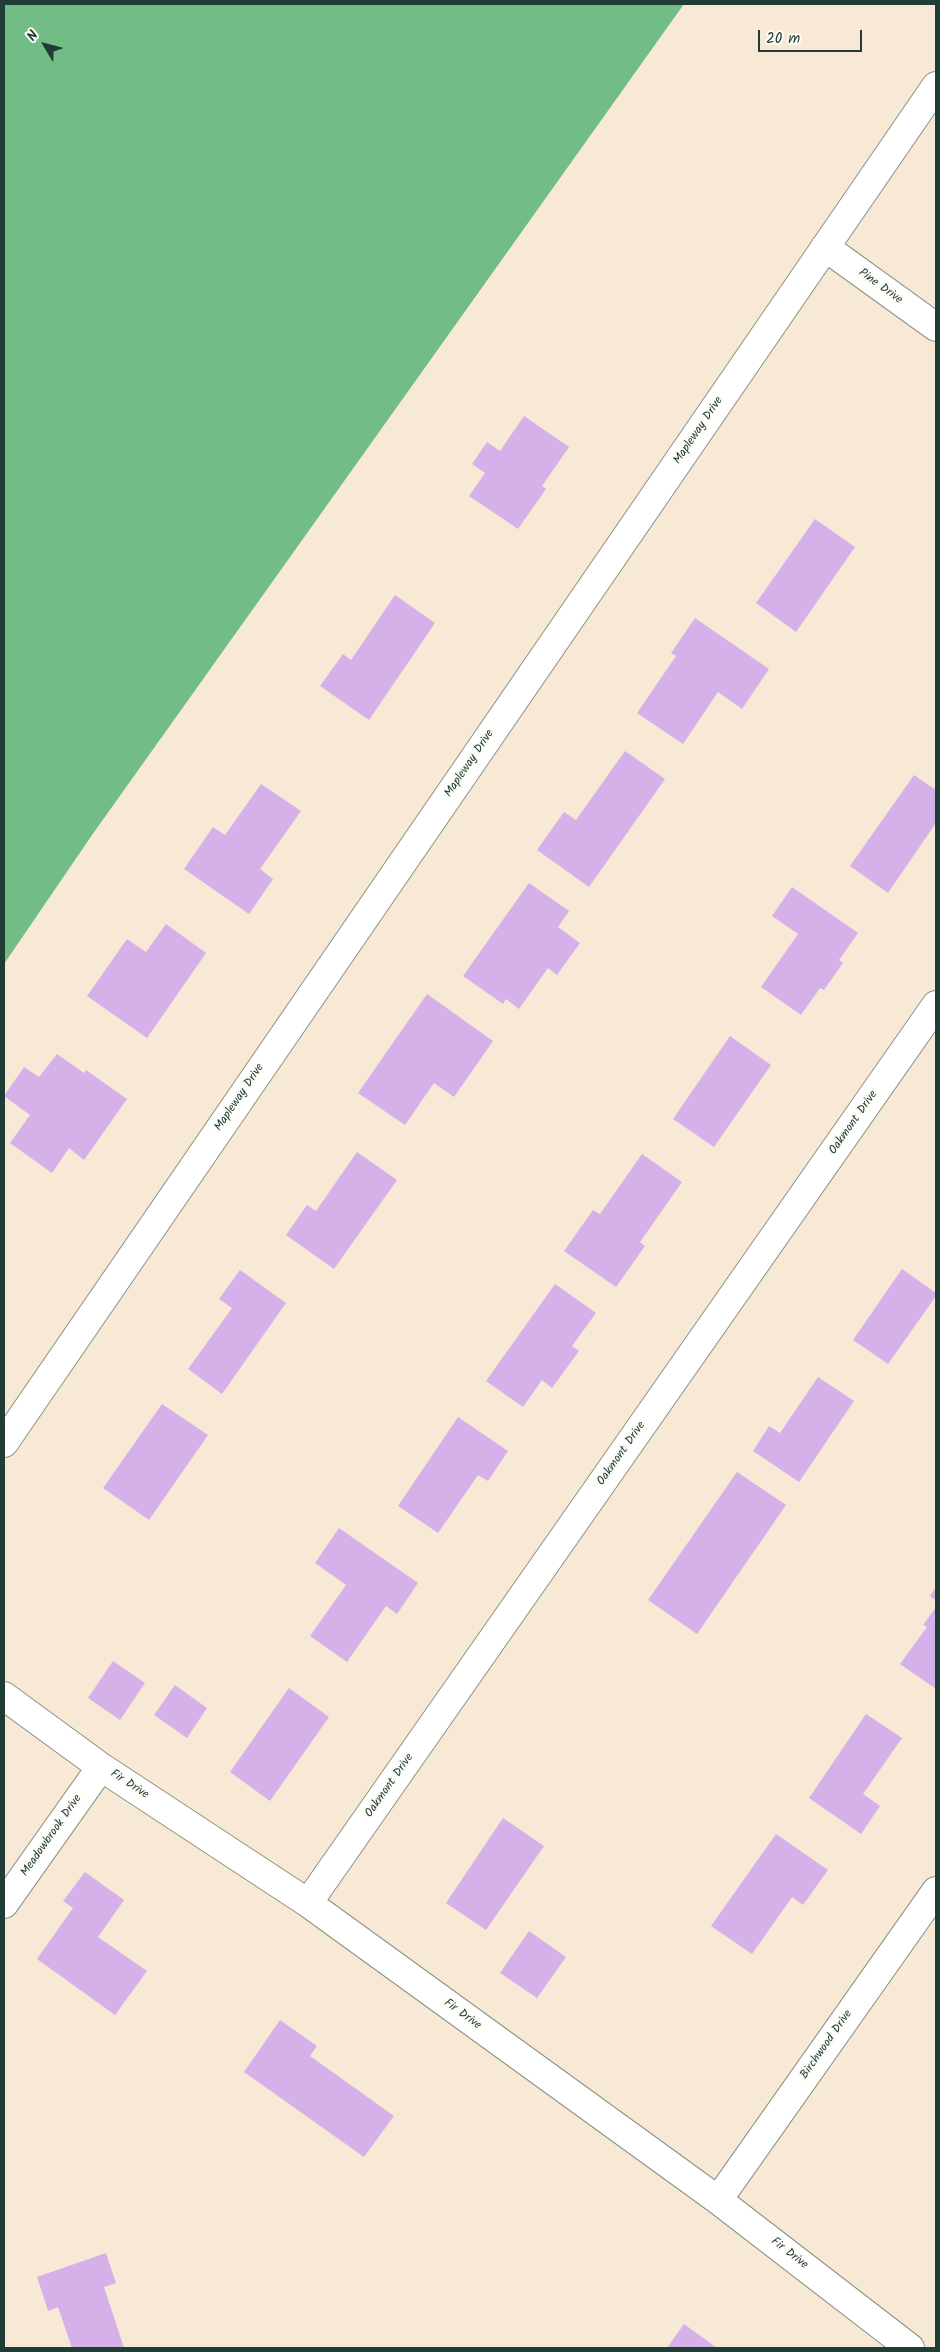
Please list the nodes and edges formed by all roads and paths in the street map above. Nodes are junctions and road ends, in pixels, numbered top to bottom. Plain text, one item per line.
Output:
1 (936, 86) edge
2 (825, 247) junction
3 (936, 327) edge
4 (936, 1005) edge
5 (4, 1443) edge
6 (4, 1696) edge
7 (101, 1767) junction
8 (936, 1891) edge
9 (4, 1904) edge
10 (308, 1904) junction
11 (718, 2200) junction
12 (910, 2348) edge

1 - 2 street, Mapleway Drive
2 - 3 street, Pine Drive
2 - 5 street, Mapleway Drive
4 - 10 street, Oakmont Drive
6 - 7 street, Fir Drive
7 - 9 street, Meadowbrook Drive
7 - 10 street, Fir Drive
8 - 11 street, Birchwood Drive
10 - 11 street, Fir Drive
11 - 12 street, Fir Drive

